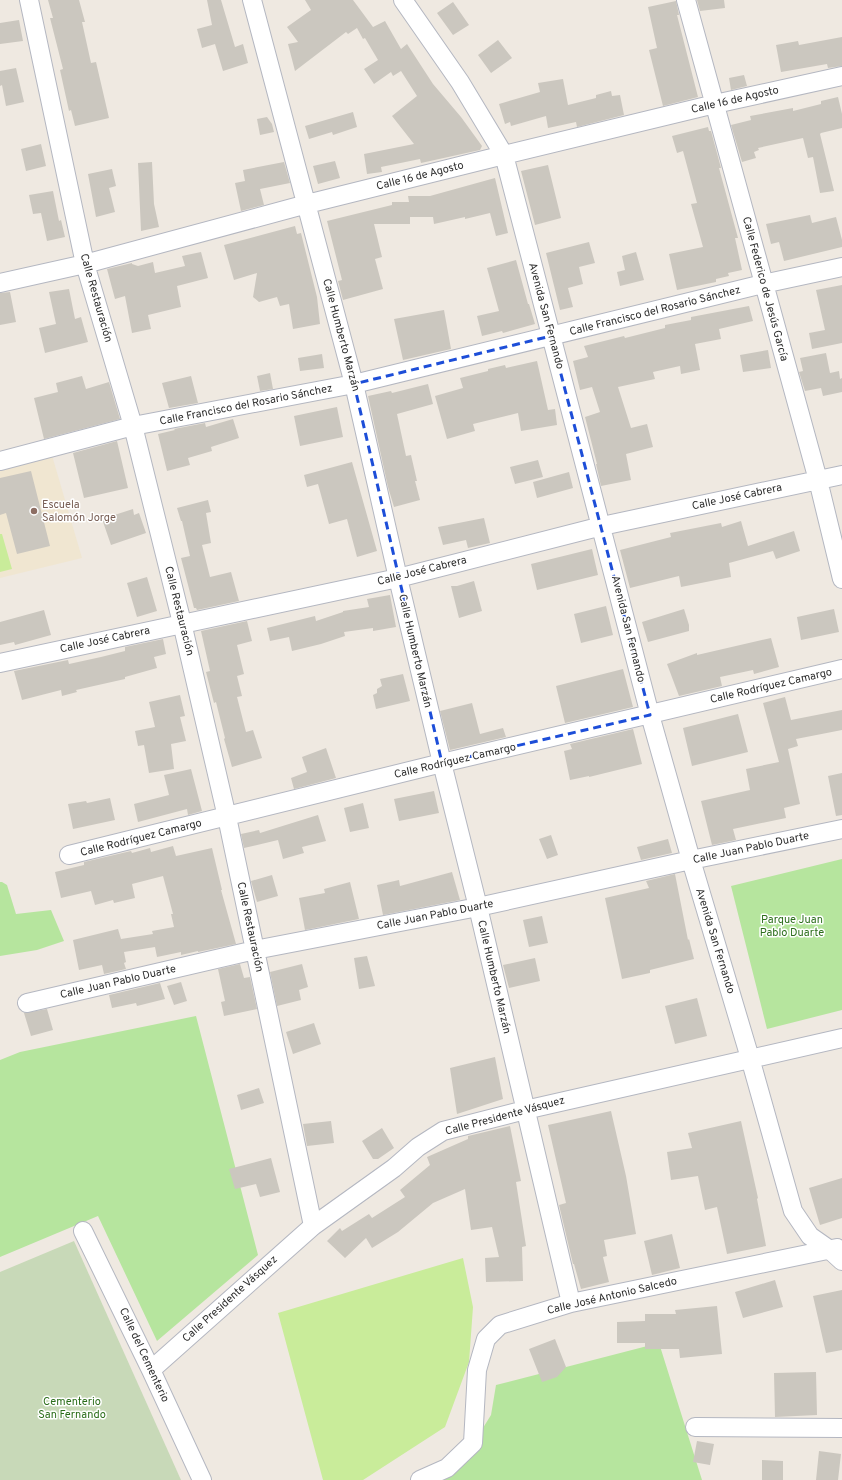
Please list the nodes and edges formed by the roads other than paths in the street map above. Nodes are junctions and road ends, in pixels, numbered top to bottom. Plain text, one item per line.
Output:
1 (29, 0) edge
2 (252, 0) edge
3 (403, 0) edge
4 (686, 0) edge
5 (842, 76) edge
6 (715, 104) junction
7 (504, 155) junction
8 (307, 204) junction
9 (85, 264) junction
10 (842, 267) edge
11 (0, 283) edge
12 (763, 284) junction
13 (551, 336) junction
14 (354, 384) junction
15 (133, 426) junction
16 (0, 461) edge
17 (842, 475) edge
18 (818, 480) junction
19 (602, 526) junction
20 (398, 578) junction
21 (842, 579) edge
22 (182, 623) junction
23 (0, 663) edge
24 (842, 669) edge
25 (650, 715) junction
26 (442, 763) junction
27 (227, 817) junction
28 (842, 829) edge
29 (69, 855) dead end
30 (691, 860) junction
31 (478, 907) junction
32 (255, 950) junction
33 (27, 1003) dead end
34 (842, 1038) edge
35 (750, 1058) junction
36 (525, 1110) junction
37 (313, 1226) junction
38 (83, 1231) dead end
39 (838, 1253) edge
40 (571, 1303) junction
41 (151, 1370) junction
42 (695, 1427) dead end
43 (842, 1428) edge
44 (202, 1480) edge
45 (420, 1480) edge

1 - 9 street, Calle Restauración
2 - 8 street, Calle Humberto Marzán
3 - 7 street, Avenida San Fernando
4 - 6 street, Calle Federico de Jesús García
5 - 6 street, Calle 16 de Agosto
6 - 7 street, Calle 16 de Agosto
6 - 12 street, Calle Federico de Jesús García
7 - 8 street, Calle 16 de Agosto
7 - 13 street, Avenida San Fernando
8 - 9 street, Calle 16 de Agosto
8 - 14 street, Calle Humberto Marzán
9 - 11 street, Calle 16 de Agosto
9 - 15 street, Calle Restauración
10 - 12 street, Calle Francisco del Rosario Sánchez
12 - 13 street, Calle Francisco del Rosario Sánchez
12 - 18 street, Calle Federico de Jesús García
13 - 14 street, Calle Francisco del Rosario Sánchez
13 - 19 street, Avenida San Fernando
14 - 15 street, Calle Francisco del Rosario Sánchez
14 - 20 street, Calle Humberto Marzán
15 - 16 street, Calle Francisco del Rosario Sánchez
15 - 22 street, Calle Restauración
17 - 18 street, Calle José Cabrera
18 - 19 street, Calle José Cabrera
18 - 21 street, Calle Federico de Jesús García
19 - 20 street, Calle José Cabrera
19 - 25 street, Avenida San Fernando
20 - 22 street, Calle José Cabrera
20 - 26 street, Calle Humberto Marzán
22 - 23 street, Calle José Cabrera
22 - 27 street, Calle Restauración
24 - 25 street, Calle Rodríguez Camargo
25 - 26 street, Calle Rodríguez Camargo
25 - 30 street, Avenida San Fernando
26 - 27 street, Calle Rodríguez Camargo
26 - 31 street, Calle Humberto Marzán
27 - 29 street, Calle Rodríguez Camargo
27 - 32 street, Calle Restauración
28 - 30 street, Calle Juan Pablo Duarte
30 - 31 street, Calle Juan Pablo Duarte
30 - 35 street, Avenida San Fernando
31 - 32 street, Calle Juan Pablo Duarte
31 - 36 street, Calle Humberto Marzán
32 - 33 street, Calle Juan Pablo Duarte
32 - 37 street, Calle Restauración
34 - 35 street, Calle Presidente Vásquez
35 - 36 street, Calle Presidente Vásquez
35 - 39 street, Avenida San Fernando
36 - 37 street, Calle Presidente Vásquez
36 - 40 street, Calle Humberto Marzán
37 - 41 street, Calle Presidente Vásquez
38 - 41 street, Calle del Cementerio
39 - 40 street, Calle José Antonio Salcedo
40 - 45 street, Calle José Antonio Salcedo
41 - 44 street, Calle del Cementerio
42 - 43 street

